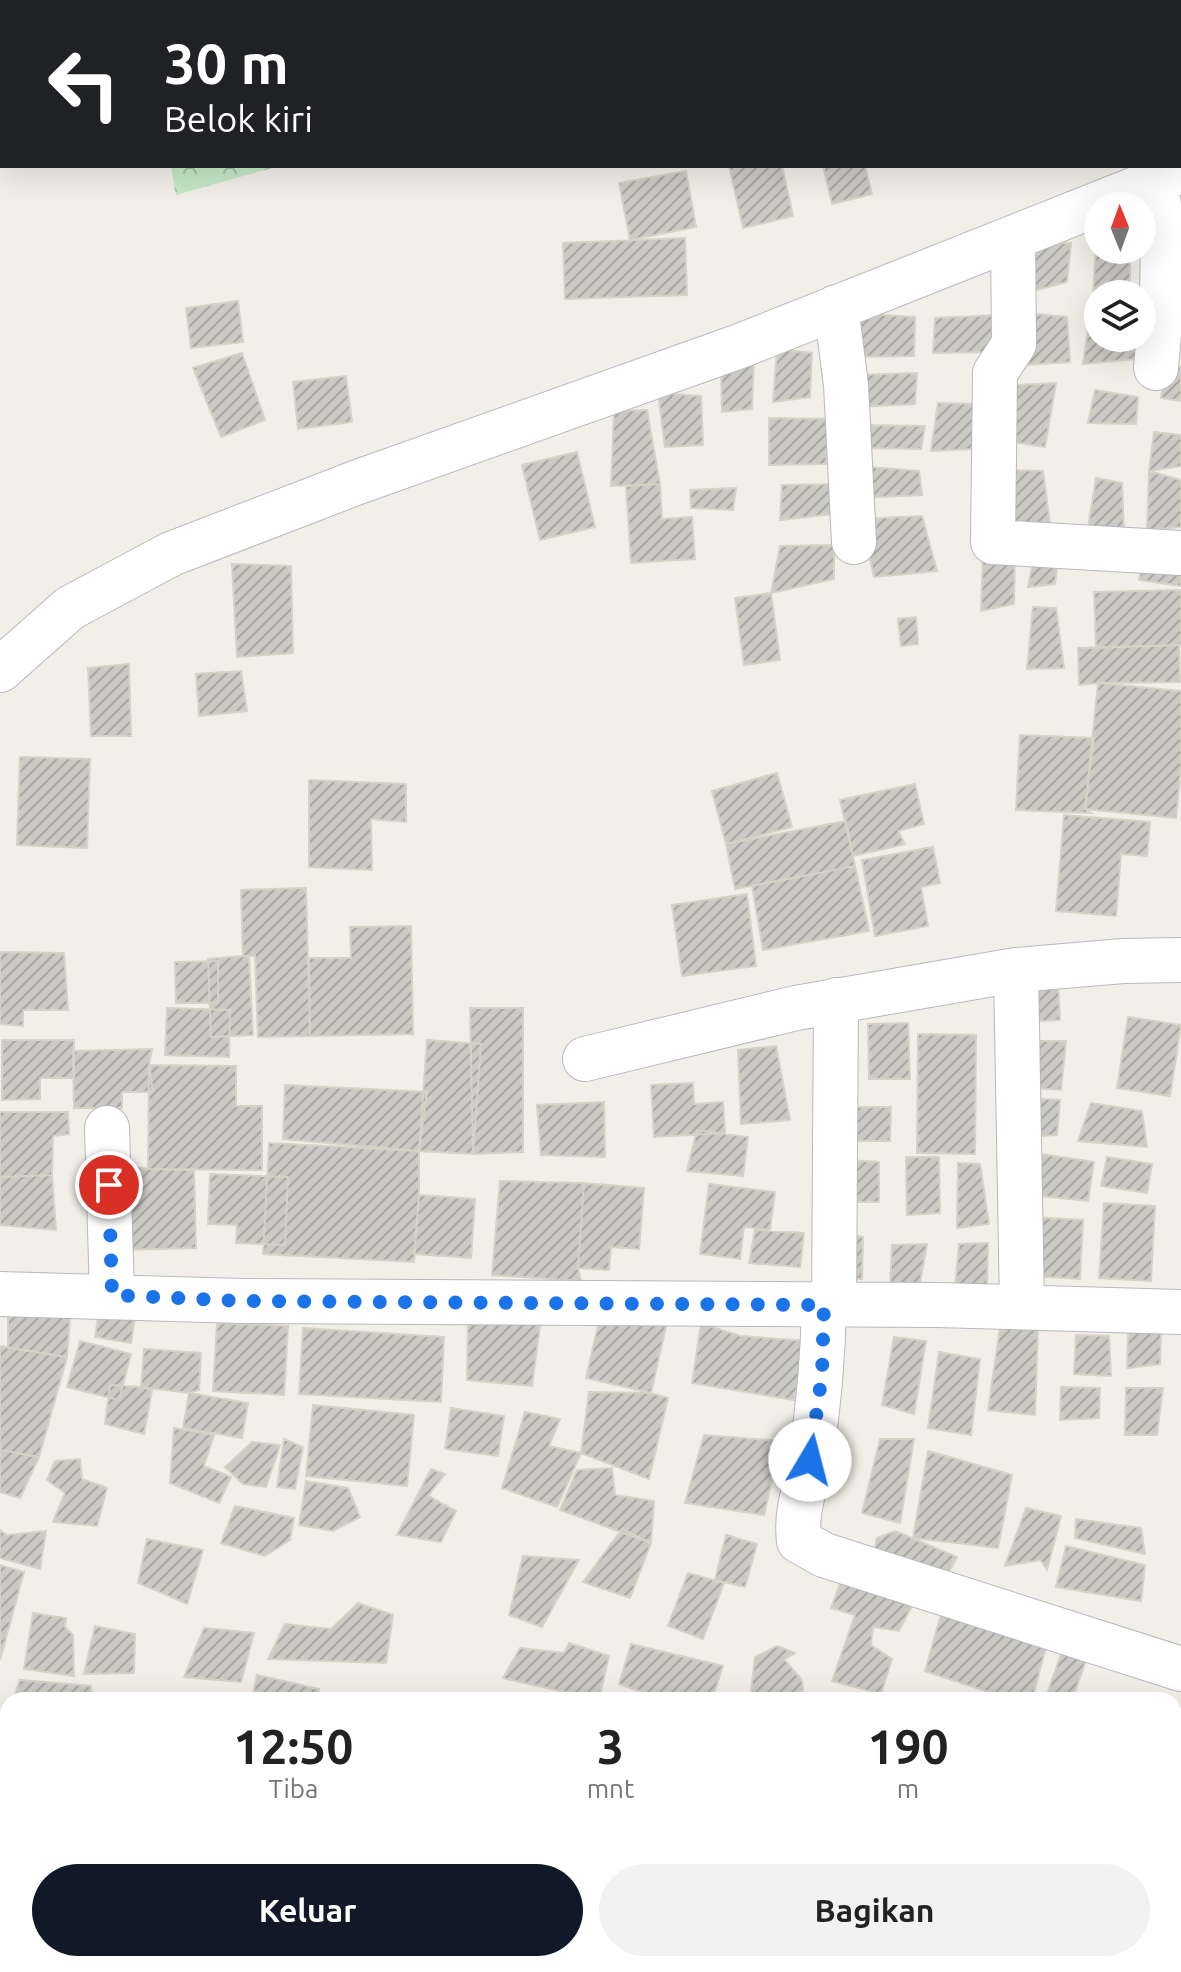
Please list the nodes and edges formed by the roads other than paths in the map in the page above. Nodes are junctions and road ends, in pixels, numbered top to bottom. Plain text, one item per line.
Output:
1 (1169, 176) edge
2 (1013, 238) junction
3 (836, 307) junction
4 (1156, 368) dead end
5 (854, 542) dead end
6 (1181, 553) edge
7 (0, 670) edge
8 (1181, 960) edge
9 (1016, 970) junction
10 (836, 1000) junction
11 (585, 1059) dead end
12 (107, 1128) dead end
13 (0, 1294) edge
14 (112, 1295) junction
15 (829, 1305) junction
16 (1022, 1307) junction
17 (1181, 1312) edge
18 (1181, 1669) edge

1 - 2 street
1 - 4 street
2 - 3 street
2 - 6 street
3 - 5 street
3 - 7 street
8 - 9 street
9 - 10 street
9 - 16 street
10 - 11 street
10 - 15 street
12 - 14 street
13 - 14 street
14 - 15 street
15 - 16 street
15 - 18 street
16 - 17 street

